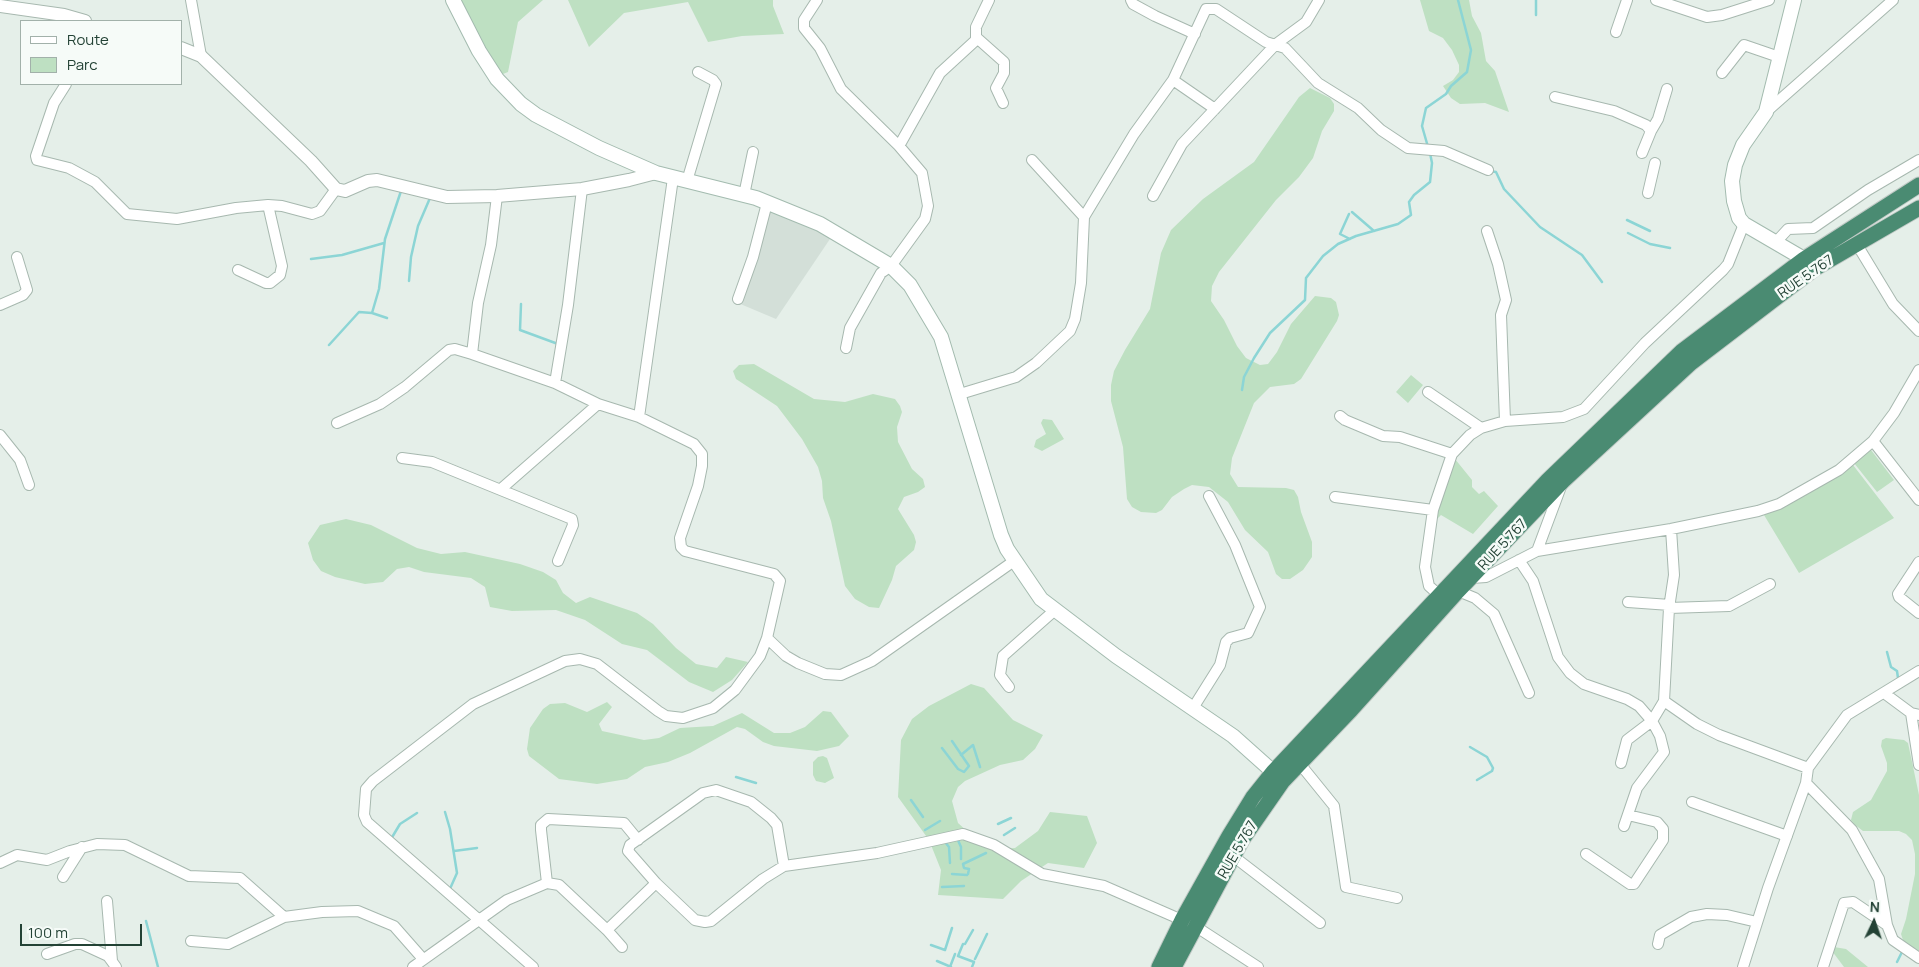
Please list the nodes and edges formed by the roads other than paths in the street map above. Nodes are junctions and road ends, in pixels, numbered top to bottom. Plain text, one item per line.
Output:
1 (191, 0) edge
2 (453, 0) edge
3 (817, 0) edge
4 (988, 0) edge
5 (1130, 0) edge
6 (1319, 0) edge
7 (1627, 0) edge
8 (1656, 0) edge
9 (1769, 0) edge
10 (1794, 0) edge
11 (1893, 0) edge
12 (1676, 4) edge
13 (0, 6) edge
14 (81, 20) edge
15 (1616, 32) dead end
16 (1195, 34) junction
17 (977, 38) junction
18 (1276, 44) junction
19 (182, 48) edge
20 (202, 56) junction
21 (1780, 57) junction
22 (698, 72) dead end
23 (1722, 73) dead end
24 (1173, 80) junction
25 (65, 85) edge
26 (1667, 89) dead end
27 (1555, 97) dead end
28 (1003, 103) dead end
29 (1215, 109) junction
30 (1766, 112) junction
31 (1651, 131) junction
32 (899, 146) junction
33 (753, 152) dead end
34 (1642, 153) dead end
35 (1032, 160) dead end
36 (1919, 160) edge
37 (1654, 163) dead end
38 (1488, 170) dead end
39 (656, 173) junction
40 (680, 179) junction
41 (1919, 185) edge
42 (336, 189) junction
43 (582, 189) junction
44 (1648, 193) dead end
45 (744, 195) junction
46 (497, 196) junction
47 (1153, 196) dead end
48 (767, 203) junction
49 (268, 205) junction
50 (1919, 208) edge
51 (1084, 217) junction
52 (1744, 224) junction
53 (1487, 231) dead end
54 (1776, 242) junction
55 (1856, 243) junction
56 (17, 258) dead end
57 (1809, 264) junction
58 (891, 266) junction
59 (238, 270) dead end
60 (738, 300) dead end
61 (0, 305) edge
62 (1919, 331) edge
63 (846, 348) dead end
64 (472, 354) junction
65 (1919, 370) edge
66 (554, 383) junction
67 (1428, 392) dead end
68 (960, 394) junction
69 (598, 404) junction
70 (1340, 416) dead end
71 (639, 417) junction
72 (1505, 420) junction
73 (337, 423) dead end
74 (1481, 428) junction
75 (0, 435) edge
76 (1873, 441) junction
77 (1452, 454) junction
78 (402, 458) dead end
79 (1563, 481) junction
80 (29, 485) dead end
81 (501, 489) junction
82 (1209, 496) dead end
83 (1335, 497) dead end
84 (1919, 500) edge
85 (1433, 510) junction
86 (1671, 529) junction
87 (1537, 551) junction
88 (1519, 560) junction
89 (1014, 561) junction
90 (558, 562) dead end
91 (1919, 562) edge
92 (1472, 578) junction
93 (1770, 584) dead end
94 (1458, 591) junction
95 (1438, 594) junction
96 (1628, 602) dead end
97 (1670, 606) junction
98 (1055, 610) junction
99 (1919, 613) edge
100 (767, 638) junction
101 (1919, 671) edge
102 (1010, 687) dead end
103 (1529, 693) dead end
104 (1884, 693) junction
105 (1664, 701) junction
106 (1193, 708) junction
107 (1915, 714) edge
108 (1652, 722) junction
109 (1621, 763) dead end
110 (1300, 764) junction
111 (1919, 765) edge
112 (1808, 768) junction
113 (1278, 776) junction
114 (1806, 783) junction
115 (1692, 802) dead end
116 (1628, 815) junction
117 (1624, 826) dead end
118 (1788, 836) junction
119 (638, 840) junction
120 (82, 847) junction
121 (1586, 854) dead end
122 (1233, 856) junction
123 (0, 863) edge
124 (784, 866) junction
125 (63, 877) dead end
126 (547, 883) junction
127 (656, 883) junction
128 (1397, 898) dead end
129 (107, 901) dead end
130 (284, 917) junction
131 (478, 920) junction
132 (1757, 922) junction
133 (1188, 923) junction
134 (1320, 923) dead end
135 (1887, 925) junction
136 (607, 930) junction
137 (191, 941) dead end
138 (1658, 944) dead end
139 (622, 946) dead end
140 (46, 954) dead end
141 (1919, 958) edge
142 (423, 959) junction
143 (114, 964) edge
144 (413, 967) edge
145 (533, 967) edge
146 (1159, 967) edge
147 (1174, 967) edge
148 (1258, 967) edge
149 (1743, 967) edge
150 (1823, 967) edge

1 - 20 street
2 - 39 main road
3 - 32 street
4 - 17 street
5 - 16 street
6 - 18 street
7 - 15 street
8 - 12 street
9 - 12 street
10 - 21 main road
11 - 30 street
13 - 14 street
16 - 18 street
16 - 24 street
17 - 28 street
17 - 32 street
18 - 29 street
18 - 38 street
19 - 20 street
20 - 42 street
21 - 23 street
21 - 30 main road
22 - 40 street
24 - 29 street
24 - 51 street
25 - 49 street
26 - 31 street
27 - 31 street
29 - 47 street
30 - 52 main road
31 - 34 street
32 - 58 street
33 - 45 street
35 - 51 street
36 - 54 street
37 - 44 street
39 - 40 main road
39 - 43 street
40 - 45 main road
40 - 71 street
41 - 57 highway
42 - 46 street
42 - 49 street
43 - 46 street
43 - 66 street
45 - 48 main road
46 - 64 street
48 - 58 main road
48 - 60 street
49 - 59 street
50 - 55 highway, RUE 5.767
51 - 68 street
52 - 54 main road
52 - 72 street
53 - 72 street
54 - 57 main road
55 - 57 highway, RUE 5.767
55 - 62 street
56 - 61 street
57 - 79 highway, RUE 5.767
57 - 95 highway
58 - 63 street
58 - 68 main road
64 - 66 street
64 - 73 street
65 - 76 street
66 - 69 street
67 - 74 street
68 - 89 main road
69 - 71 street
69 - 81 street
70 - 77 street
71 - 100 street
72 - 74 street
74 - 77 street
75 - 80 street
76 - 84 street
76 - 86 street
77 - 85 street
78 - 81 street
79 - 87 street
79 - 92 highway, RUE 5.767
81 - 90 street
82 - 106 street
83 - 85 street
85 - 95 street
86 - 87 street
86 - 97 street
87 - 88 street
88 - 92 street
88 - 108 street
89 - 98 main road
89 - 100 street
91 - 99 street
92 - 94 highway, RUE 5.767
93 - 97 street
94 - 103 street
94 - 110 highway, RUE 5.767
95 - 113 highway
96 - 97 street
97 - 105 street
98 - 102 street
98 - 106 main road
100 - 131 street
101 - 104 street
104 - 107 street
104 - 112 street
105 - 108 street
105 - 112 street
106 - 113 main road
107 - 111 street
108 - 109 street
108 - 116 street
110 - 113 highway, RUE 5.767
110 - 128 street
112 - 114 street
113 - 122 highway, RUE 5.767
113 - 133 highway
114 - 118 street
114 - 135 street
115 - 118 street
116 - 117 street
116 - 121 street
118 - 132 street
119 - 124 street
119 - 126 street
119 - 127 street
120 - 123 street
120 - 125 street
120 - 130 street
122 - 133 highway, RUE 5.767
122 - 134 street
124 - 127 street
124 - 133 street
126 - 131 street
126 - 136 street
127 - 136 street
129 - 143 street
130 - 137 street
130 - 142 street
131 - 142 street
131 - 145 street
132 - 138 street
132 - 149 street
133 - 146 highway
133 - 147 highway, RUE 5.767
133 - 148 street
135 - 141 street
135 - 150 street
136 - 139 street
140 - 143 street
142 - 144 street

